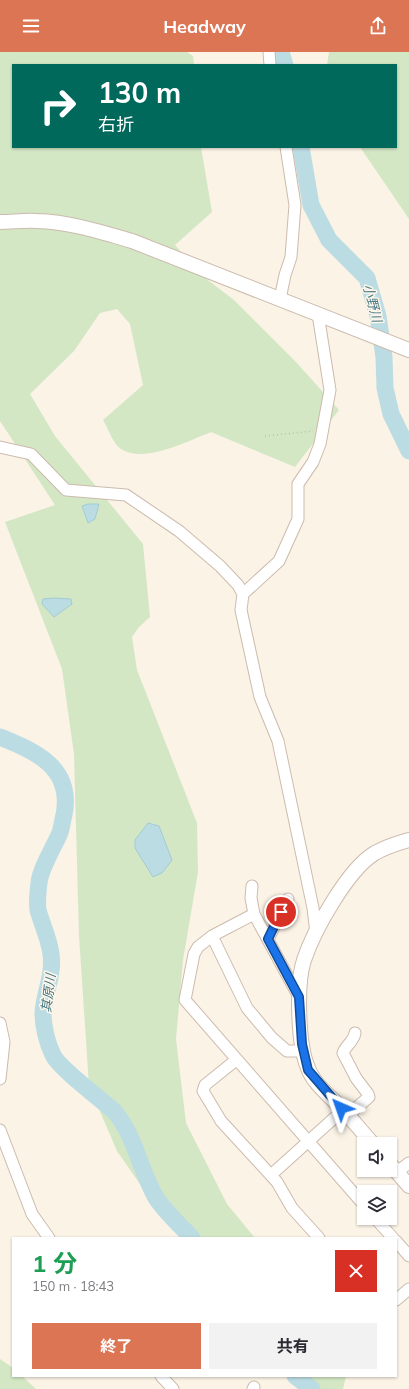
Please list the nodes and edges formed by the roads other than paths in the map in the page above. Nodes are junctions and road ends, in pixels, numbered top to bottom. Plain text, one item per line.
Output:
1 (270, 52) edge
2 (270, 64) edge
3 (286, 148) edge
4 (0, 222) edge
5 (280, 299) junction
6 (318, 314) junction
7 (409, 350) edge
8 (0, 447) edge
9 (244, 594) junction
10 (409, 840) edge
11 (252, 886) dead end
12 (288, 899) dead end
13 (254, 914) junction
14 (316, 933) junction
15 (212, 936) junction
16 (268, 939) junction
17 (299, 997) junction
18 (0, 1023) edge
19 (355, 1033) dead end
20 (303, 1051) junction
21 (236, 1060) junction
22 (0, 1079) edge
23 (345, 1113) junction
24 (0, 1130) edge
25 (367, 1137) edge
26 (308, 1142) junction
27 (409, 1163) edge
28 (397, 1167) edge
29 (397, 1172) edge
30 (271, 1175) junction
31 (409, 1186) edge
32 (357, 1197) edge
33 (382, 1225) edge
34 (48, 1237) edge
35 (318, 1237) edge
36 (392, 1237) edge
37 (397, 1242) edge
38 (409, 1256) edge
39 (409, 1289) edge
40 (397, 1299) edge
41 (162, 1377) edge
42 (173, 1389) edge

1 - 2 street
3 - 5 street
4 - 5 street
5 - 6 street
6 - 7 street
6 - 9 street
8 - 9 street
9 - 14 street
10 - 14 street
11 - 13 street
12 - 16 street
13 - 15 street
13 - 16 street
14 - 17 street
15 - 20 street
15 - 21 street
16 - 17 street
17 - 20 street
18 - 22 street
19 - 23 street
20 - 23 street
21 - 26 street
21 - 30 street
23 - 25 street
23 - 26 street
24 - 34 street
26 - 30 street
26 - 32 street
27 - 28 street
29 - 31 street
30 - 35 street
33 - 36 street
37 - 38 street
39 - 40 street
41 - 42 street

